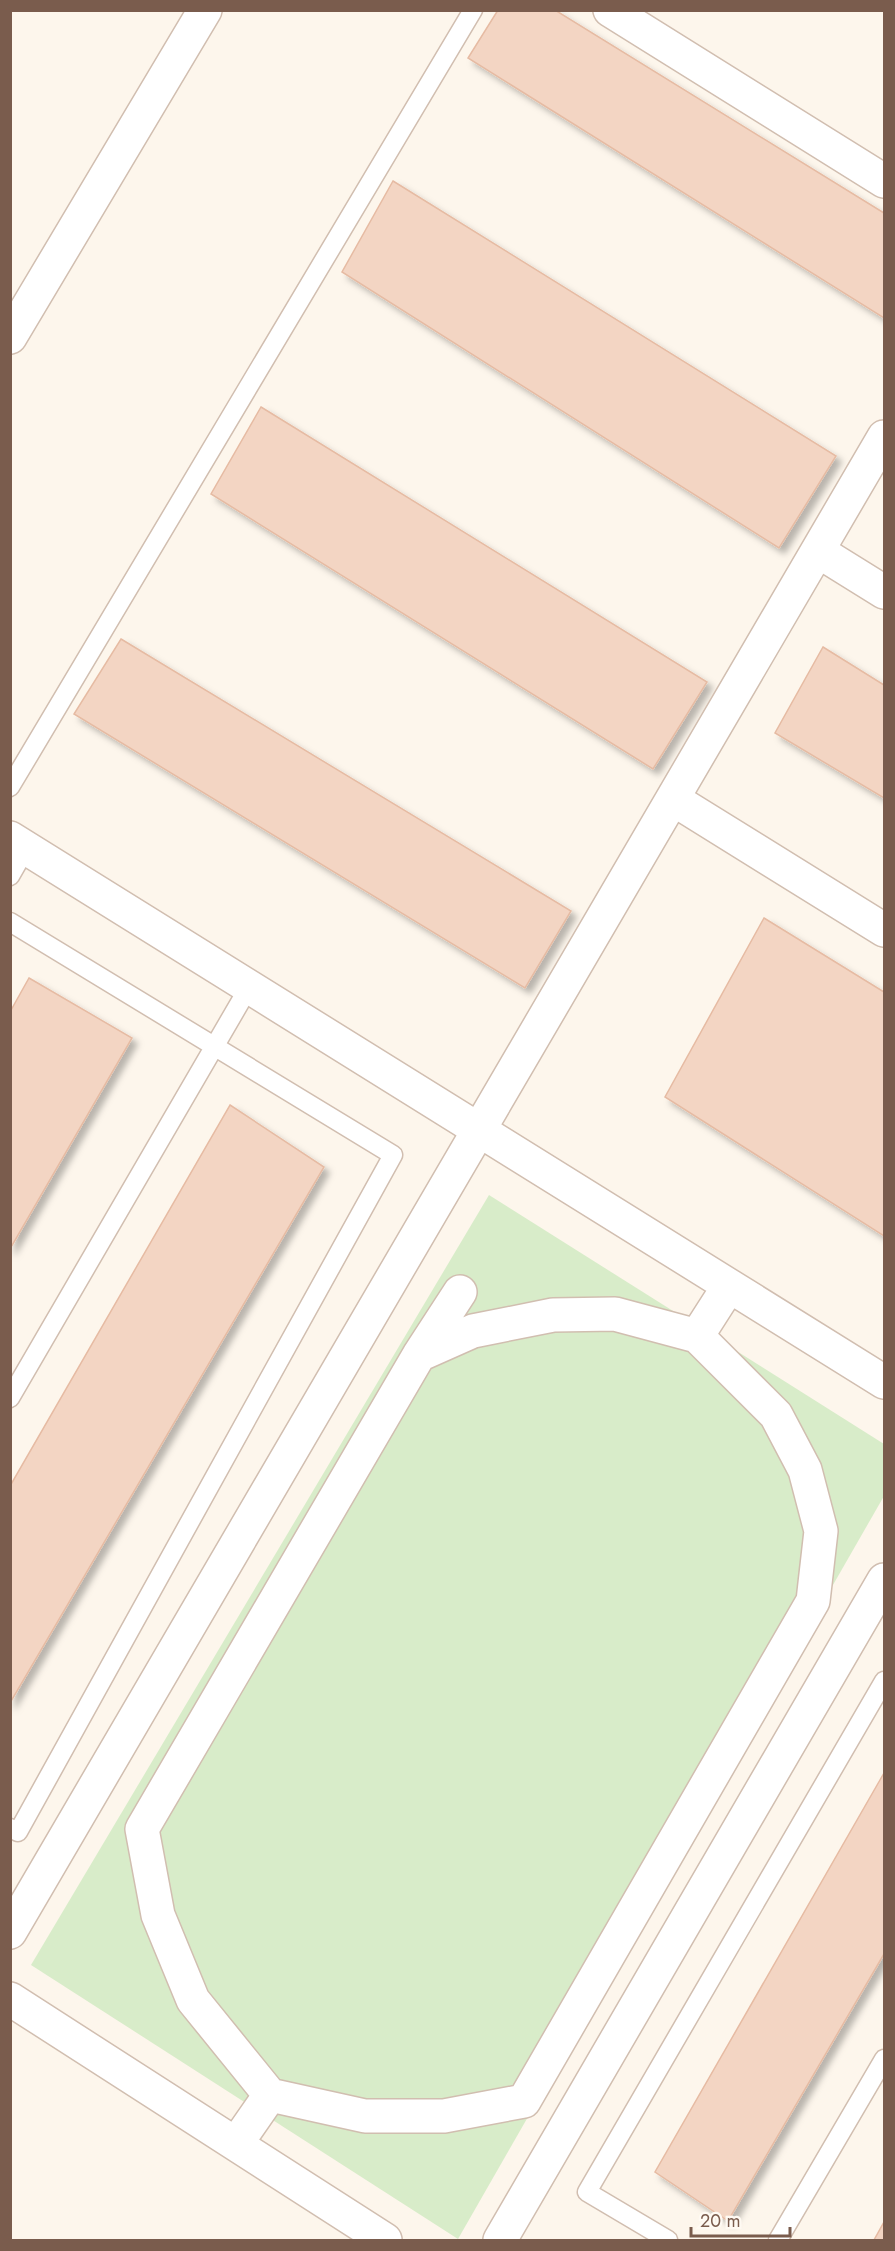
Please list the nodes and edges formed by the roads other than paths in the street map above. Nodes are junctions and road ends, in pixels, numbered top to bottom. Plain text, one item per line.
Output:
1 (205, 10) edge
2 (473, 10) edge
3 (610, 10) edge
4 (885, 181) edge
5 (10, 337) edge
6 (885, 437) edge
7 (818, 551) junction
8 (885, 592) edge
9 (10, 787) edge
10 (673, 799) junction
11 (16, 854) edge
12 (10, 922) edge
13 (885, 930) edge
14 (249, 987) junction
15 (214, 1046) junction
16 (479, 1131) junction
17 (729, 1286) junction
18 (460, 1292) dead end
19 (697, 1336) junction
20 (419, 1355) junction
21 (885, 1382) edge
22 (10, 1398) edge
23 (885, 1580) edge
24 (885, 1681) edge
25 (10, 1828) edge
26 (10, 1932) edge
27 (10, 1999) edge
28 (885, 2059) edge
29 (270, 2095) junction
30 (236, 2144) junction
31 (385, 2241) edge
32 (500, 2241) edge
33 (668, 2241) edge
34 (778, 2241) edge

1 - 5 street
2 - 9 lane
3 - 4 street
6 - 7 street
7 - 8 street
7 - 10 street
10 - 13 street
10 - 16 street
11 - 14 street
12 - 15 lane
14 - 15 lane
14 - 16 street
15 - 22 lane
15 - 25 lane
16 - 17 street
16 - 26 street
17 - 19 street
17 - 21 street
18 - 20 street
19 - 20 street
19 - 29 street
20 - 29 street
23 - 32 street
24 - 33 lane
27 - 30 street
28 - 34 lane
29 - 30 street
30 - 31 street

